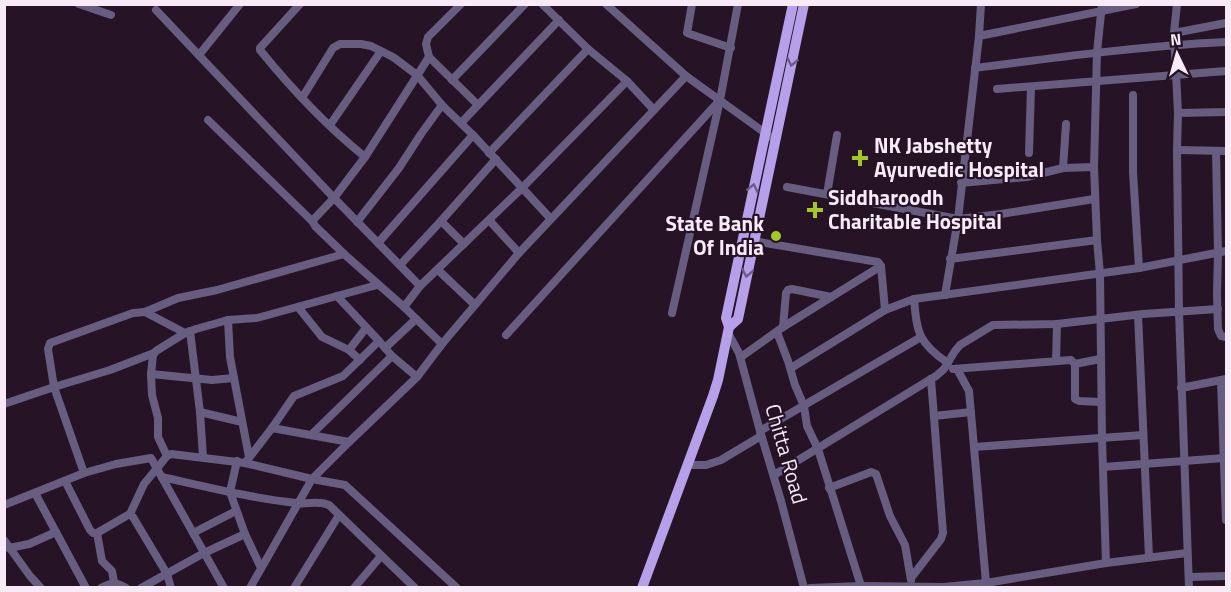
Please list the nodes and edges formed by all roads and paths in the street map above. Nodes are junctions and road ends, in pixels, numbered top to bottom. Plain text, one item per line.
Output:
1 (79, 4) edge
2 (240, 4) edge
3 (300, 4) edge
4 (461, 4) edge
5 (525, 4) edge
6 (542, 4) edge
7 (606, 4) edge
8 (622, 4) edge
9 (692, 4) edge
10 (738, 4) edge
11 (793, 4) edge
12 (804, 4) edge
13 (981, 4) edge
14 (1136, 4) edge
15 (1177, 4) edge
16 (1101, 8) edge
17 (156, 10) dead end
18 (111, 15) dead end
19 (618, 15) junction
20 (559, 20) junction
21 (1227, 23) edge
22 (1174, 33) junction
23 (979, 36) junction
24 (1227, 42) edge
25 (1174, 44) junction
26 (731, 48) junction
27 (588, 49) junction
28 (381, 51) junction
29 (1097, 52) junction
30 (199, 55) junction
31 (429, 57) junction
32 (975, 68) junction
33 (1227, 71) edge
34 (417, 75) junction
35 (1176, 75) junction
36 (686, 76) junction
37 (452, 80) junction
38 (627, 81) junction
39 (1097, 82) junction
40 (1031, 87) junction
41 (997, 89) dead end
42 (1133, 95) dead end
43 (302, 98) junction
44 (720, 100) junction
45 (442, 105) junction
46 (478, 105) junction
47 (654, 110) junction
48 (1227, 112) edge
49 (1178, 113) junction
50 (208, 120) dead end
51 (461, 123) junction
52 (1066, 124) dead end
53 (330, 125) junction
54 (766, 131) junction
55 (473, 135) junction
56 (837, 135) dead end
57 (775, 140) junction
58 (1177, 150) junction
59 (1216, 151) junction
60 (1227, 151) edge
61 (1029, 153) dead end
62 (492, 156) junction
63 (365, 157) junction
64 (1094, 167) junction
65 (1064, 168) junction
66 (961, 183) junction
67 (787, 187) dead end
68 (522, 189) junction
69 (827, 194) junction
70 (334, 198) junction
71 (1094, 199) junction
72 (550, 218) junction
73 (958, 219) junction
74 (489, 220) junction
75 (441, 221) junction
76 (313, 222) junction
77 (357, 222) junction
78 (1097, 240) junction
79 (753, 241) junction
80 (465, 244) junction
81 (380, 245) junction
82 (1222, 252) edge
83 (519, 253) junction
84 (344, 254) junction
85 (950, 259) junction
86 (1178, 261) junction
87 (400, 265) junction
88 (881, 266) junction
89 (1139, 268) junction
90 (438, 270) junction
91 (1100, 274) junction
92 (377, 285) junction
93 (420, 286) junction
94 (945, 295) junction
95 (337, 296) junction
96 (831, 297) junction
97 (914, 299) junction
98 (1221, 302) edge
99 (475, 305) junction
100 (298, 306) junction
101 (404, 307) junction
102 (885, 310) junction
103 (145, 312) junction
104 (1179, 312) junction
105 (672, 314) dead end
106 (1138, 315) junction
107 (416, 319) junction
108 (228, 320) junction
109 (1100, 320) junction
110 (1057, 324) junction
111 (366, 328) junction
112 (780, 329) junction
113 (728, 330) junction
114 (188, 332) junction
115 (506, 335) dead end
116 (921, 337) junction
117 (1227, 337) edge
118 (382, 344) junction
119 (442, 344) junction
120 (349, 350) junction
121 (154, 353) junction
122 (392, 356) junction
123 (741, 357) junction
124 (1100, 359) junction
125 (360, 360) junction
126 (1056, 361) junction
127 (1075, 364) junction
128 (946, 366) junction
129 (791, 368) junction
130 (957, 369) junction
131 (151, 374) junction
132 (417, 377) junction
133 (195, 378) junction
134 (234, 378) junction
135 (931, 379) junction
136 (1224, 380) edge
137 (54, 387) junction
138 (1181, 388) junction
139 (1101, 402) junction
140 (4, 404) edge
141 (804, 406) junction
142 (201, 412) junction
143 (971, 412) junction
144 (1224, 414) edge
145 (934, 416) junction
146 (242, 422) junction
147 (272, 428) junction
148 (761, 433) junction
149 (311, 435) junction
150 (1143, 435) junction
151 (1102, 439) junction
152 (349, 442) junction
153 (974, 447) junction
154 (818, 449) junction
155 (167, 456) junction
156 (203, 457) junction
157 (1224, 458) junction
158 (244, 460) junction
159 (1185, 461) junction
160 (1145, 463) junction
161 (687, 465) junction
162 (1103, 467) junction
163 (159, 473) junction
164 (84, 474) junction
165 (774, 475) junction
166 (312, 480) junction
167 (65, 481) junction
168 (829, 488) junction
169 (230, 492) junction
170 (35, 493) junction
171 (299, 504) junction
172 (4, 505) edge
173 (236, 510) junction
174 (130, 514) junction
175 (339, 515) junction
176 (1227, 520) edge
177 (56, 532) junction
178 (193, 532) junction
179 (97, 533) junction
180 (245, 534) junction
181 (7, 544) edge
182 (204, 554) junction
183 (1187, 554) junction
184 (381, 556) junction
185 (1149, 557) junction
186 (1106, 563) junction
187 (261, 568) junction
188 (167, 574) junction
189 (1227, 576) edge
190 (1189, 577) junction
191 (406, 579) junction
192 (114, 582) junction
193 (912, 583) edge
194 (986, 584) junction
195 (861, 586) junction
196 (40, 588) edge
197 (86, 588) edge
198 (101, 588) edge
199 (126, 588) edge
200 (141, 588) edge
201 (171, 588) edge
202 (224, 588) edge
203 (250, 588) edge
204 (294, 588) edge
205 (354, 588) edge
206 (399, 588) edge
207 (415, 588) edge
208 (457, 588) edge
209 (642, 588) edge
210 (804, 588) edge
211 (810, 588) edge
212 (1189, 588) edge

1 - 18 street
2 - 30 street
3 - 43 street
4 - 31 street
5 - 37 street
6 - 20 street
7 - 19 street
8 - 19 street
9 - 26 street
10 - 26 street
11 - 54 main road
12 -> 57 main road
13 - 23 street
14 - 16 street
15 - 22 street
16 - 23 street
16 - 29 street
17 - 30 street
19 - 36 street
20 - 27 street
20 - 46 street
21 - 22 street
22 - 25 street
23 - 32 street
24 - 25 street
25 - 29 street
25 - 35 street
26 - 44 street
27 - 38 street
27 - 62 street
28 - 34 street
28 - 43 street
28 - 53 street
29 - 32 street
29 - 39 street
30 - 70 street
31 - 34 street
31 - 37 street
32 - 66 street
33 - 35 street
34 - 45 street
34 - 63 street
35 - 39 street
35 - 49 street
36 - 44 street
36 - 47 street
37 - 46 street
38 - 47 street
38 - 68 street
39 - 40 street
39 - 64 street
40 - 41 street
40 - 61 street
42 - 89 street
43 - 53 street
44 - 54 street
44 - 105 street
44 - 115 street
45 - 51 street
45 - 77 street
46 - 51 street
47 - 72 street
48 - 49 street
49 - 58 street
50 - 76 street
51 - 55 street
52 - 65 street
53 - 63 street
54 - 57 street
113 -> 54 main road
55 - 62 street
55 - 81 street
56 - 69 street
57 - 79 main road
58 - 59 street
58 - 86 street
59 - 60 street
59 - 82 street
62 - 68 street
62 - 75 street
63 - 70 street
64 - 65 street
64 - 71 street
65 - 66 street
66 - 73 street
67 - 69 street
68 - 72 street
68 - 74 street
69 - 73 street
70 - 76 street
70 - 77 street
71 - 73 street
71 - 78 street
72 - 83 street
73 - 85 street
74 - 80 street
74 - 83 street
75 - 80 street
75 - 87 street
76 - 84 street
77 - 81 street
78 - 85 street
78 - 91 street
79 - 88 street
79 -> 113 main road
80 - 90 street
81 - 87 street
82 - 86 street
82 - 98 street
83 - 99 street
84 - 92 street
84 - 103 street
85 - 94 street
86 - 89 street
86 - 104 street
87 - 93 street
88 - 96 street
88 - 102 street
89 - 91 street
90 - 93 street
90 - 99 street
91 - 94 street
91 - 109 street
92 - 95 street
92 - 101 street
93 - 101 street
94 - 97 street
95 - 100 street
95 - 111 street
96 - 112 street
96 - 112 street
97 - 102 street
97 - 116 street
98 - 104 street
98 - 117 street
99 - 119 street
100 - 108 street
100 - 120 street
101 - 107 street
102 - 129 street
103 - 114 street
103 - 137 street
104 - 106 street
104 - 138 street
106 - 109 street
106 - 150 street
107 - 118 street
107 - 119 street
108 - 114 street
108 - 134 street
109 - 110 street
109 - 124 street
110 - 126 street
110 - 128 street
111 - 118 street
111 - 120 street
112 - 123 street
112 - 129 street
113 - 123 street, Chitta Road
113 - 161 main road
114 - 121 street
114 - 133 street
116 - 128 street
116 - 141 street
118 - 122 street
118 - 125 street
119 - 132 street
120 - 125 street
121 - 131 street
121 - 137 street
122 - 132 street
122 - 149 street
123 - 148 street, Chitta Road
124 - 127 street
124 - 139 street
125 - 147 street
126 - 127 street
126 - 130 street
127 - 139 street
128 - 130 street
128 - 135 street
129 - 141 street
130 - 143 street
131 - 133 street
131 - 155 street
132 - 152 street
133 - 134 street
133 - 142 street
134 - 146 street
135 - 145 street
135 - 154 street
136 - 138 street
136 - 144 street
137 - 140 street
137 - 164 street
138 - 159 street
139 - 151 street
141 - 148 street
141 - 154 street
142 - 146 street
142 - 156 street
143 - 145 street
143 - 153 street
144 - 157 street
145 - 193 street
146 - 158 street
147 - 149 street
147 - 158 street
148 - 161 street
148 - 165 street, Chitta Road
149 - 152 street
150 - 151 street
150 - 160 street
151 - 153 street
151 - 162 street
152 - 166 street
153 - 194 street
154 - 165 street
154 - 168 street
155 - 156 street
155 - 163 street
156 - 158 street
157 - 159 street
157 - 176 street
158 - 166 street
158 - 169 street
159 - 160 street
159 - 183 street
160 - 162 street
160 - 185 street
161 - 209 main road
162 - 186 street
163 - 164 street
163 - 169 street
163 - 174 street
163 - 178 street
164 - 167 street
165 - 210 street, Chitta Road
166 - 171 street
166 - 208 street
167 - 170 street
167 - 179 street
168 - 193 street
168 - 195 street
169 - 171 street
169 - 173 street
170 - 172 street
170 - 177 street
171 - 175 street
171 - 187 street
173 - 178 street
173 - 180 street
174 - 179 street
174 - 188 street
175 - 184 street
175 - 204 street
177 - 181 street
177 - 197 street
178 - 182 street
179 - 192 street
180 - 182 street
180 - 187 street
181 - 196 street
182 - 188 street
182 - 202 street
183 - 185 street
183 - 190 street
184 - 191 street
184 - 205 street
185 - 186 street
186 - 194 street
187 - 203 street
188 - 200 street
188 - 201 street
189 - 190 street
190 - 212 street
191 - 206 street
191 - 207 street
192 - 198 street
192 - 199 street
193 - 194 street
193 - 195 street
195 - 211 street

